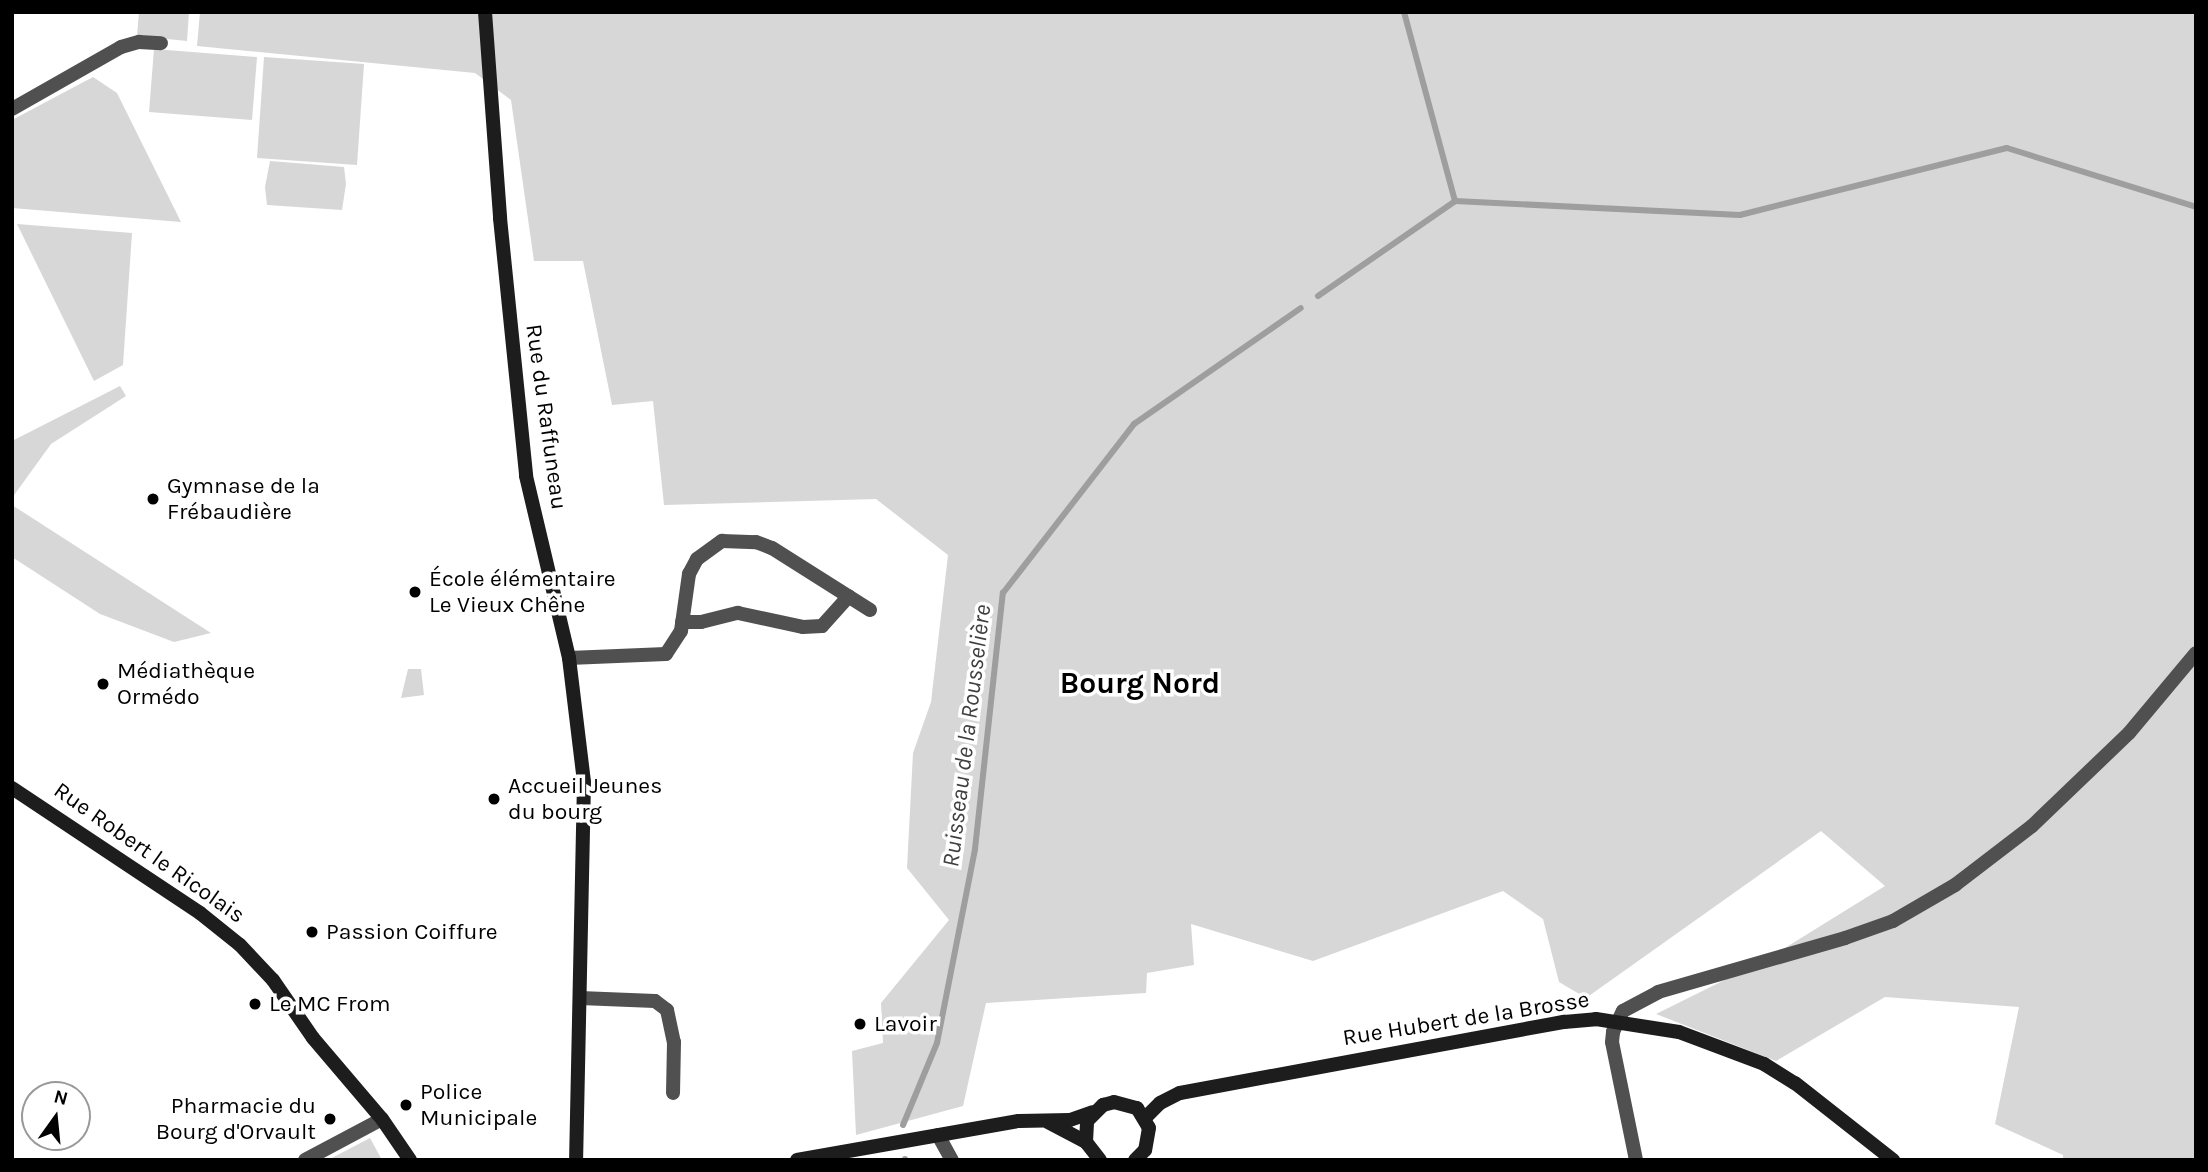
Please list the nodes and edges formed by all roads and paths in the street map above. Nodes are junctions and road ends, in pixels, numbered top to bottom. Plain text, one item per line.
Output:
1 (485, 12) edge
2 (161, 43) dead end
3 (12, 109) edge
4 (849, 596) junction
5 (870, 610) dead end
6 (682, 622) junction
7 (2196, 653) edge
8 (569, 658) junction
9 (12, 788) edge
10 (580, 998) junction
11 (1617, 1021) junction
12 (673, 1093) dead end
13 (1093, 1112) junction
14 (1145, 1118) junction
15 (382, 1119) junction
16 (1048, 1122) junction
17 (938, 1135) junction
18 (1086, 1142) junction
19 (305, 1160) edge
20 (410, 1160) edge
21 (576, 1160) edge
22 (797, 1160) edge
23 (952, 1160) edge
24 (1100, 1160) edge
25 (1135, 1160) edge
26 (1636, 1160) edge
27 (1893, 1160) edge

1 - 8 street, Rue du Raffuneau
2 - 3 street
4 - 5 street
4 - 6 street
4 - 6 street
6 - 8 street
7 - 11 street
8 - 10 street, Rue du Raffuneau
9 - 15 street, Rue Robert le Ricolais
10 - 12 street
10 - 21 street, Rue du Raffuneau
11 - 14 street, Rue Hubert de la Brosse
11 - 26 street
11 - 27 street, Rue Hubert de la Brosse
13 - 14 street
13 - 16 street
13 - 18 street
14 - 25 street
15 - 19 street
15 - 20 street, Rue Robert le Ricolais
16 - 17 street
16 - 18 street
17 - 22 street
17 - 23 street
18 - 24 street

